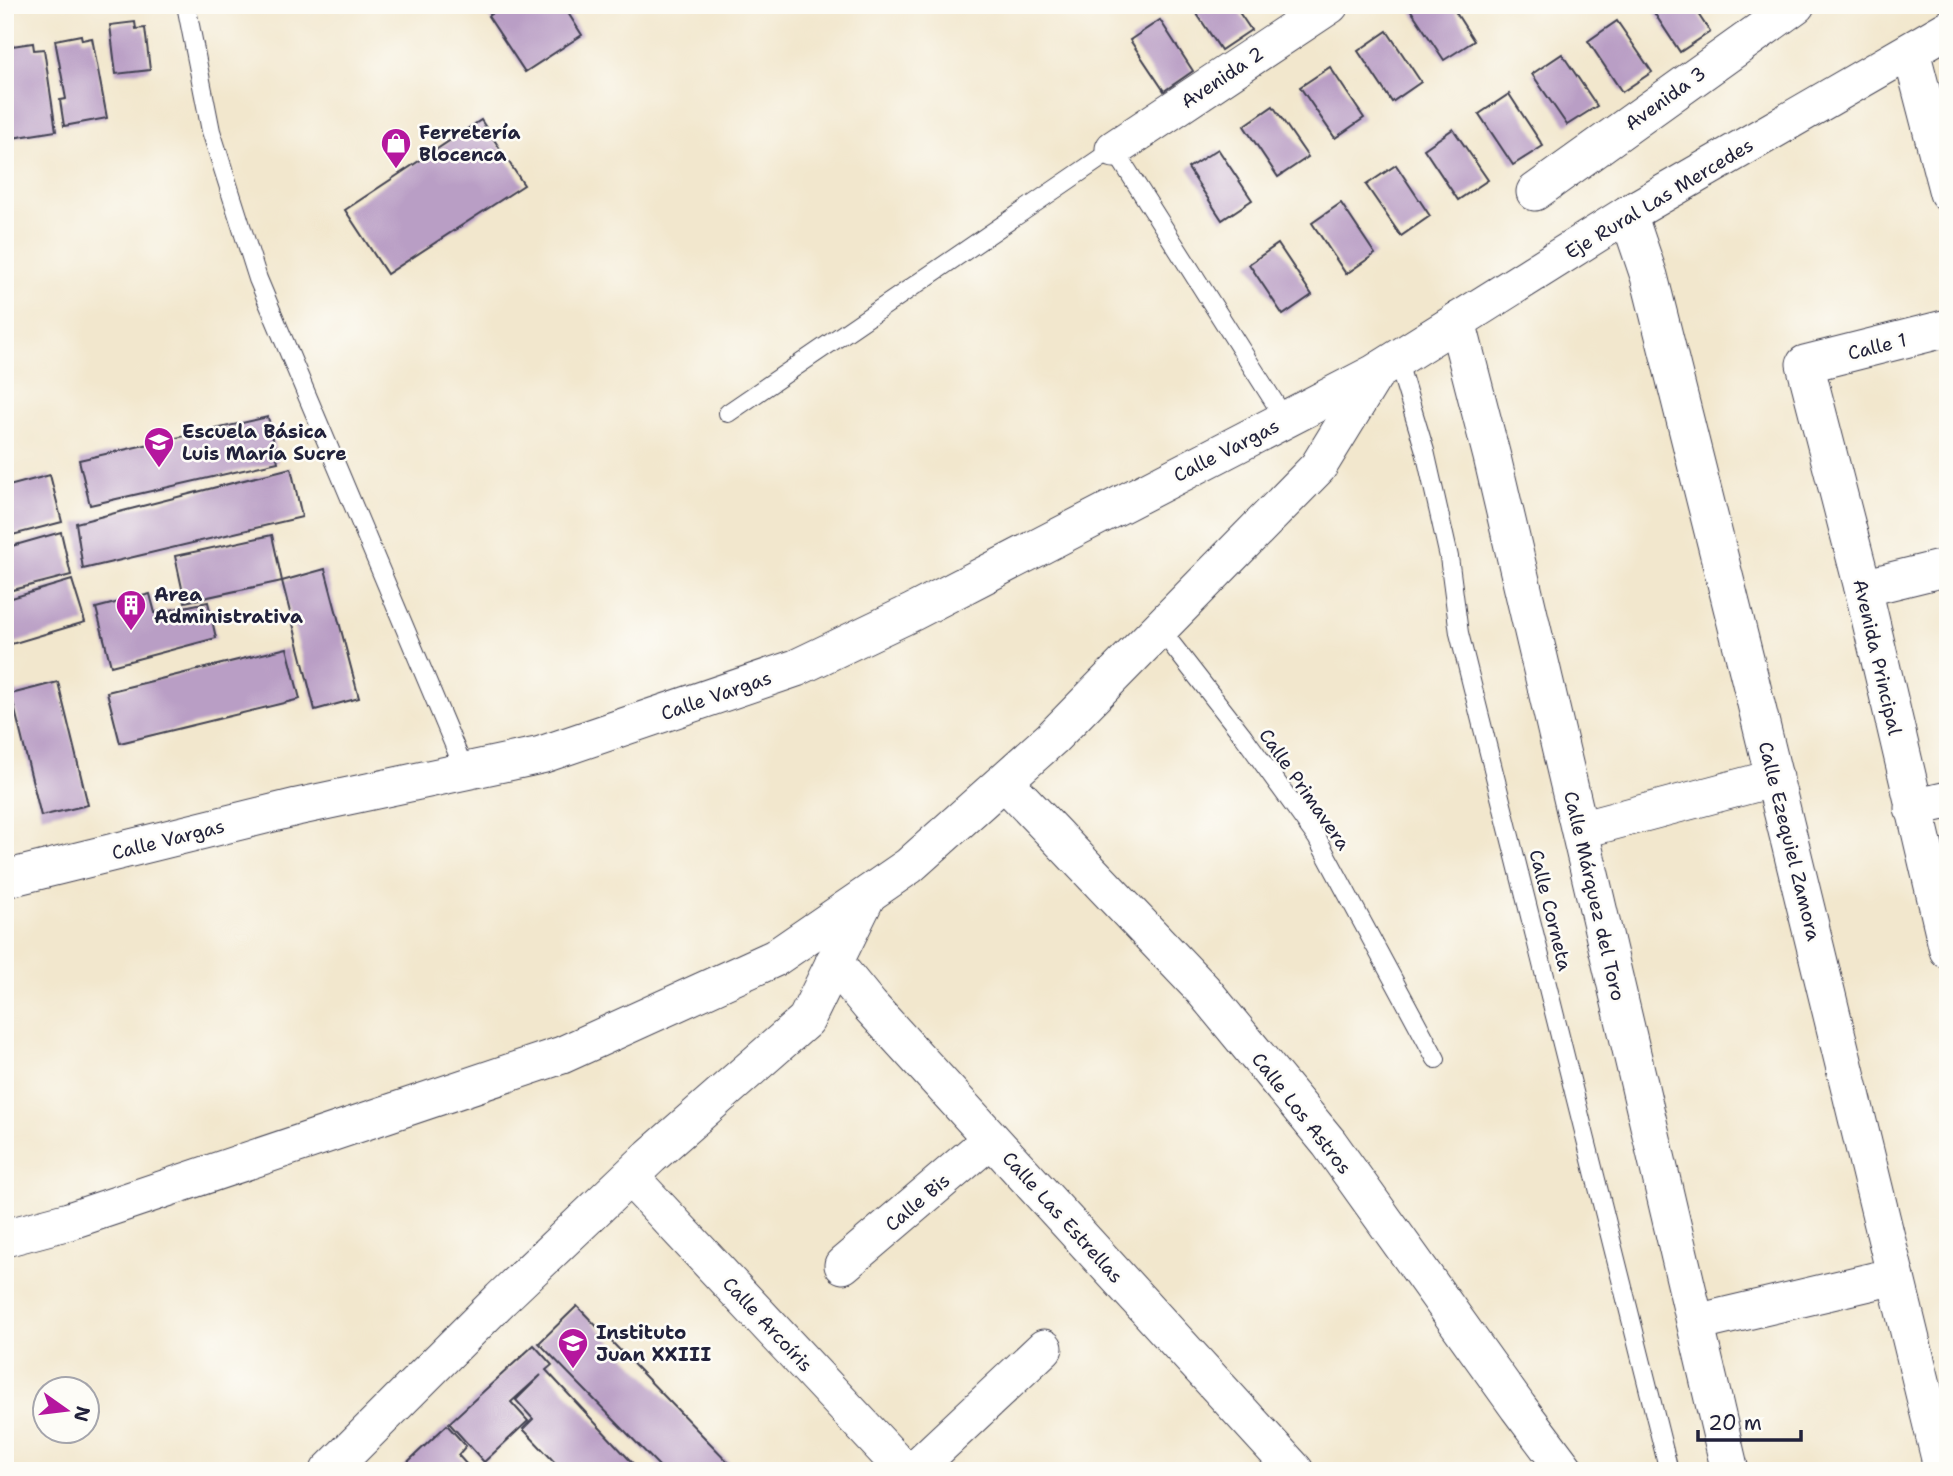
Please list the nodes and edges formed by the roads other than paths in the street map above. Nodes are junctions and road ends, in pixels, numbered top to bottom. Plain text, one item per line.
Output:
1 (186, 5) edge
2 (1330, 5) edge
3 (1796, 5) edge
4 (1948, 29) edge
5 (1911, 51) junction
6 (1114, 149) junction
7 (1535, 192) dead end
8 (1948, 193) edge
9 (1628, 214) junction
10 (1457, 321) junction
11 (1948, 328) edge
12 (1805, 364) joint
13 (1386, 366) junction
14 (728, 413) dead end
15 (1285, 419) junction
16 (1948, 567) edge
17 (1863, 588) junction
18 (1160, 629) junction
19 (465, 771) junction
20 (1775, 778) junction
21 (1006, 782) junction
22 (1930, 804) edge
23 (1580, 830) junction
24 (5, 879) edge
25 (868, 894) junction
26 (1948, 950) edge
27 (834, 962) junction
28 (1436, 1059) dead end
29 (991, 1139) junction
30 (630, 1178) junction
31 (5, 1238) edge
32 (843, 1265) dead end
33 (1895, 1276) junction
34 (1696, 1323) junction
35 (1044, 1348) dead end
36 (1274, 1464) edge
37 (329, 1471) edge
38 (905, 1471) edge
39 (913, 1471) edge
40 (1566, 1471) edge
41 (1669, 1471) edge
42 (1730, 1471) edge
43 (1942, 1471) edge

1 - 19 lane
2 - 6 street, Avenida 2
3 - 7 street, Avenida 3
4 - 5 street, Eje Rural Las Mercedes
5 - 8 street
5 - 9 street, Eje Rural Las Mercedes
6 - 14 lane
6 - 15 lane
9 - 10 street, Eje Rural Las Mercedes
9 - 20 street, Calle Ezequiel Zamora
10 - 13 street, Eje Rural Las Mercedes
10 - 23 street, Calle Márquez del Toro
11 - 12 street, Calle 1
12 - 17 street, Avenida Principal
13 - 15 street, Calle Vargas
13 - 18 street
13 - 41 lane, Calle Corneta
15 - 19 street, Calle Vargas
16 - 17 street
17 - 22 street, Avenida Principal
18 - 21 street
18 - 28 lane, Calle Primavera
19 - 24 street, Calle Vargas
20 - 23 street
20 - 33 street, Calle Ezequiel Zamora
21 - 25 street
21 - 40 street, Calle Los Astros
22 - 26 street, Avenida Principal
23 - 34 street, Calle Márquez del Toro
25 - 27 street
25 - 31 street
27 - 29 street, Calle Las Estrellas
27 - 30 street
29 - 32 street, Calle Bis
29 - 36 street, Calle Las Estrellas
30 - 37 street
30 - 38 street, Calle Arcoíris
33 - 34 street
33 - 43 street, Calle Ezequiel Zamora
34 - 42 street, Calle Márquez del Toro
35 - 39 street

